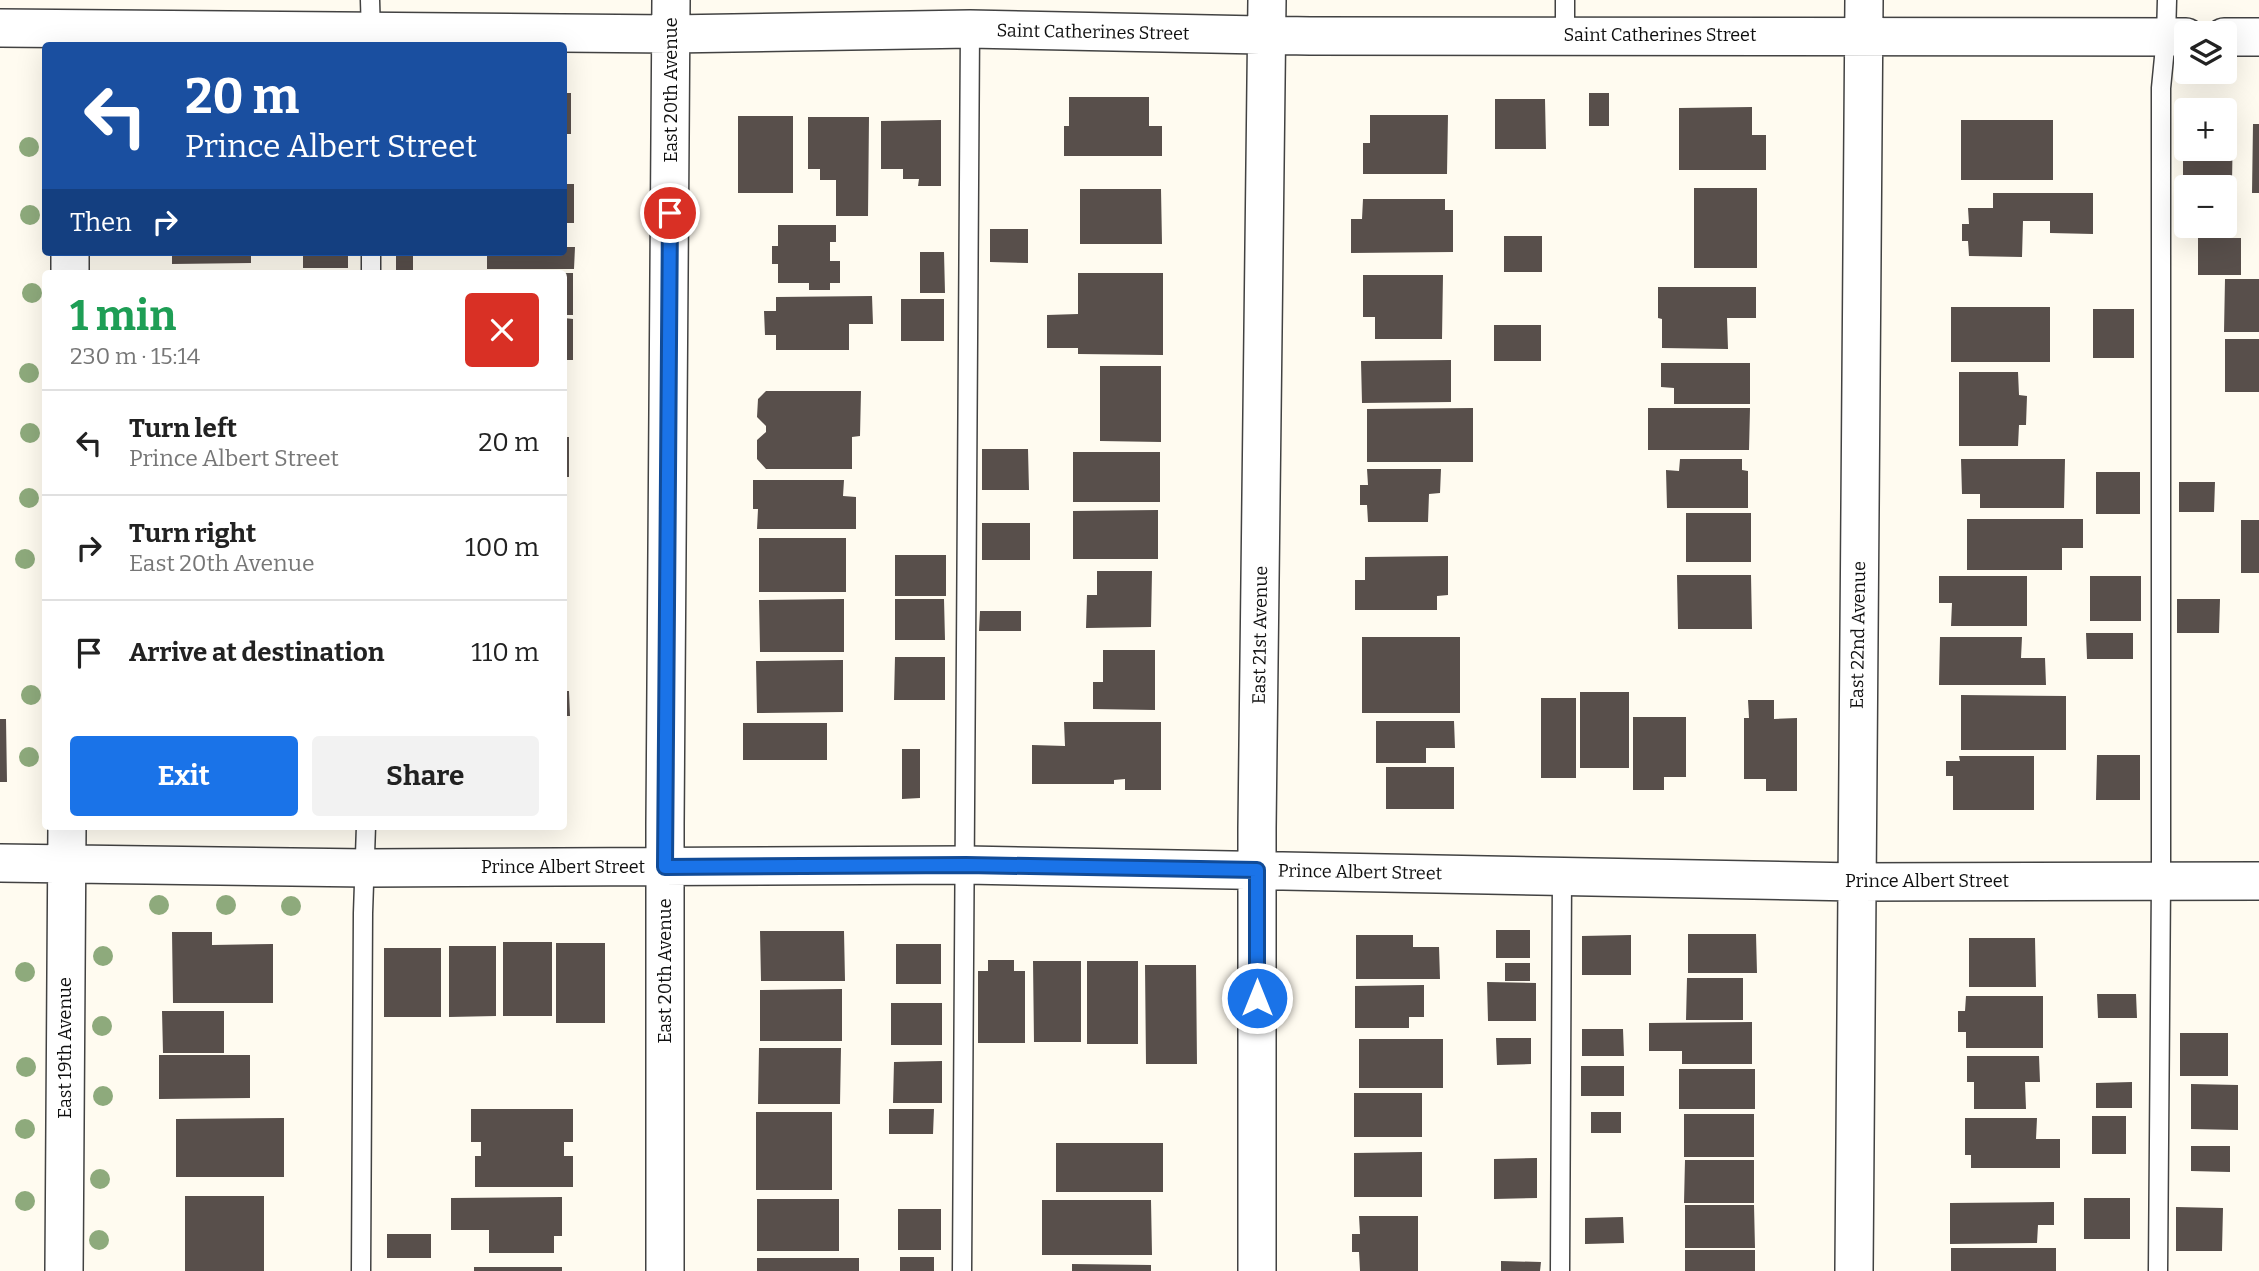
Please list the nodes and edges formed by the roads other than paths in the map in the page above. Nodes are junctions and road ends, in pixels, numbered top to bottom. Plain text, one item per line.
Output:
1 (1864, 0) edge
2 (2167, 0) edge
3 (671, 17) edge
4 (1267, 18) edge
5 (1565, 18) edge
6 (73, 24) edge
7 (371, 25) edge
8 (0, 28) edge
9 (970, 29) junction
10 (2174, 29) edge
11 (2174, 37) edge
12 (2237, 37) edge
13 (2259, 37) edge
14 (1864, 38) junction
15 (2174, 44) edge
16 (67, 830) edge
17 (366, 830) edge
18 (0, 863) edge
19 (67, 864) junction
20 (966, 865) junction
21 (665, 867) junction
22 (366, 868) junction
23 (1257, 870) junction
24 (1562, 876) junction
25 (2161, 881) junction
26 (2259, 881) edge
27 (1856, 882) junction
28 (64, 1271) edge
29 (361, 1271) edge
30 (664, 1271) edge
31 (962, 1271) edge
32 (1257, 1271) edge
33 (1560, 1271) edge
34 (1854, 1271) edge
35 (2158, 1271) edge

1 - 14 street, East 22nd Avenue
2 - 10 lane
3 - 7 street, Saint Catherines Street
3 - 9 street, Saint Catherines Street
3 - 21 street, East 20th Avenue
4 - 5 street, Saint Catherines Street
4 - 9 street, Saint Catherines Street
4 - 23 street, East 21st Avenue
5 - 14 street, Saint Catherines Street
6 - 7 street, Saint Catherines Street
6 - 8 street, Saint Catherines Street
9 - 20 lane
11 - 14 street, Saint Catherines Street
12 - 13 street
14 - 27 street, East 22nd Avenue
15 - 25 lane
16 - 19 street, East 19th Avenue
17 - 22 lane
18 - 19 street, Prince Albert Street
19 - 22 street, Prince Albert Street
19 - 28 street, East 19th Avenue
20 - 21 street, Prince Albert Street
20 - 23 street, Prince Albert Street
20 - 31 lane
21 - 22 street, Prince Albert Street
21 - 30 street, East 20th Avenue
22 - 29 lane
23 - 24 street, Prince Albert Street
23 - 32 street, East 21st Avenue
24 - 27 street, Prince Albert Street
24 - 33 lane
25 - 26 street, Prince Albert Street
25 - 27 street, Prince Albert Street
25 - 35 lane
27 - 34 street, East 22nd Avenue

